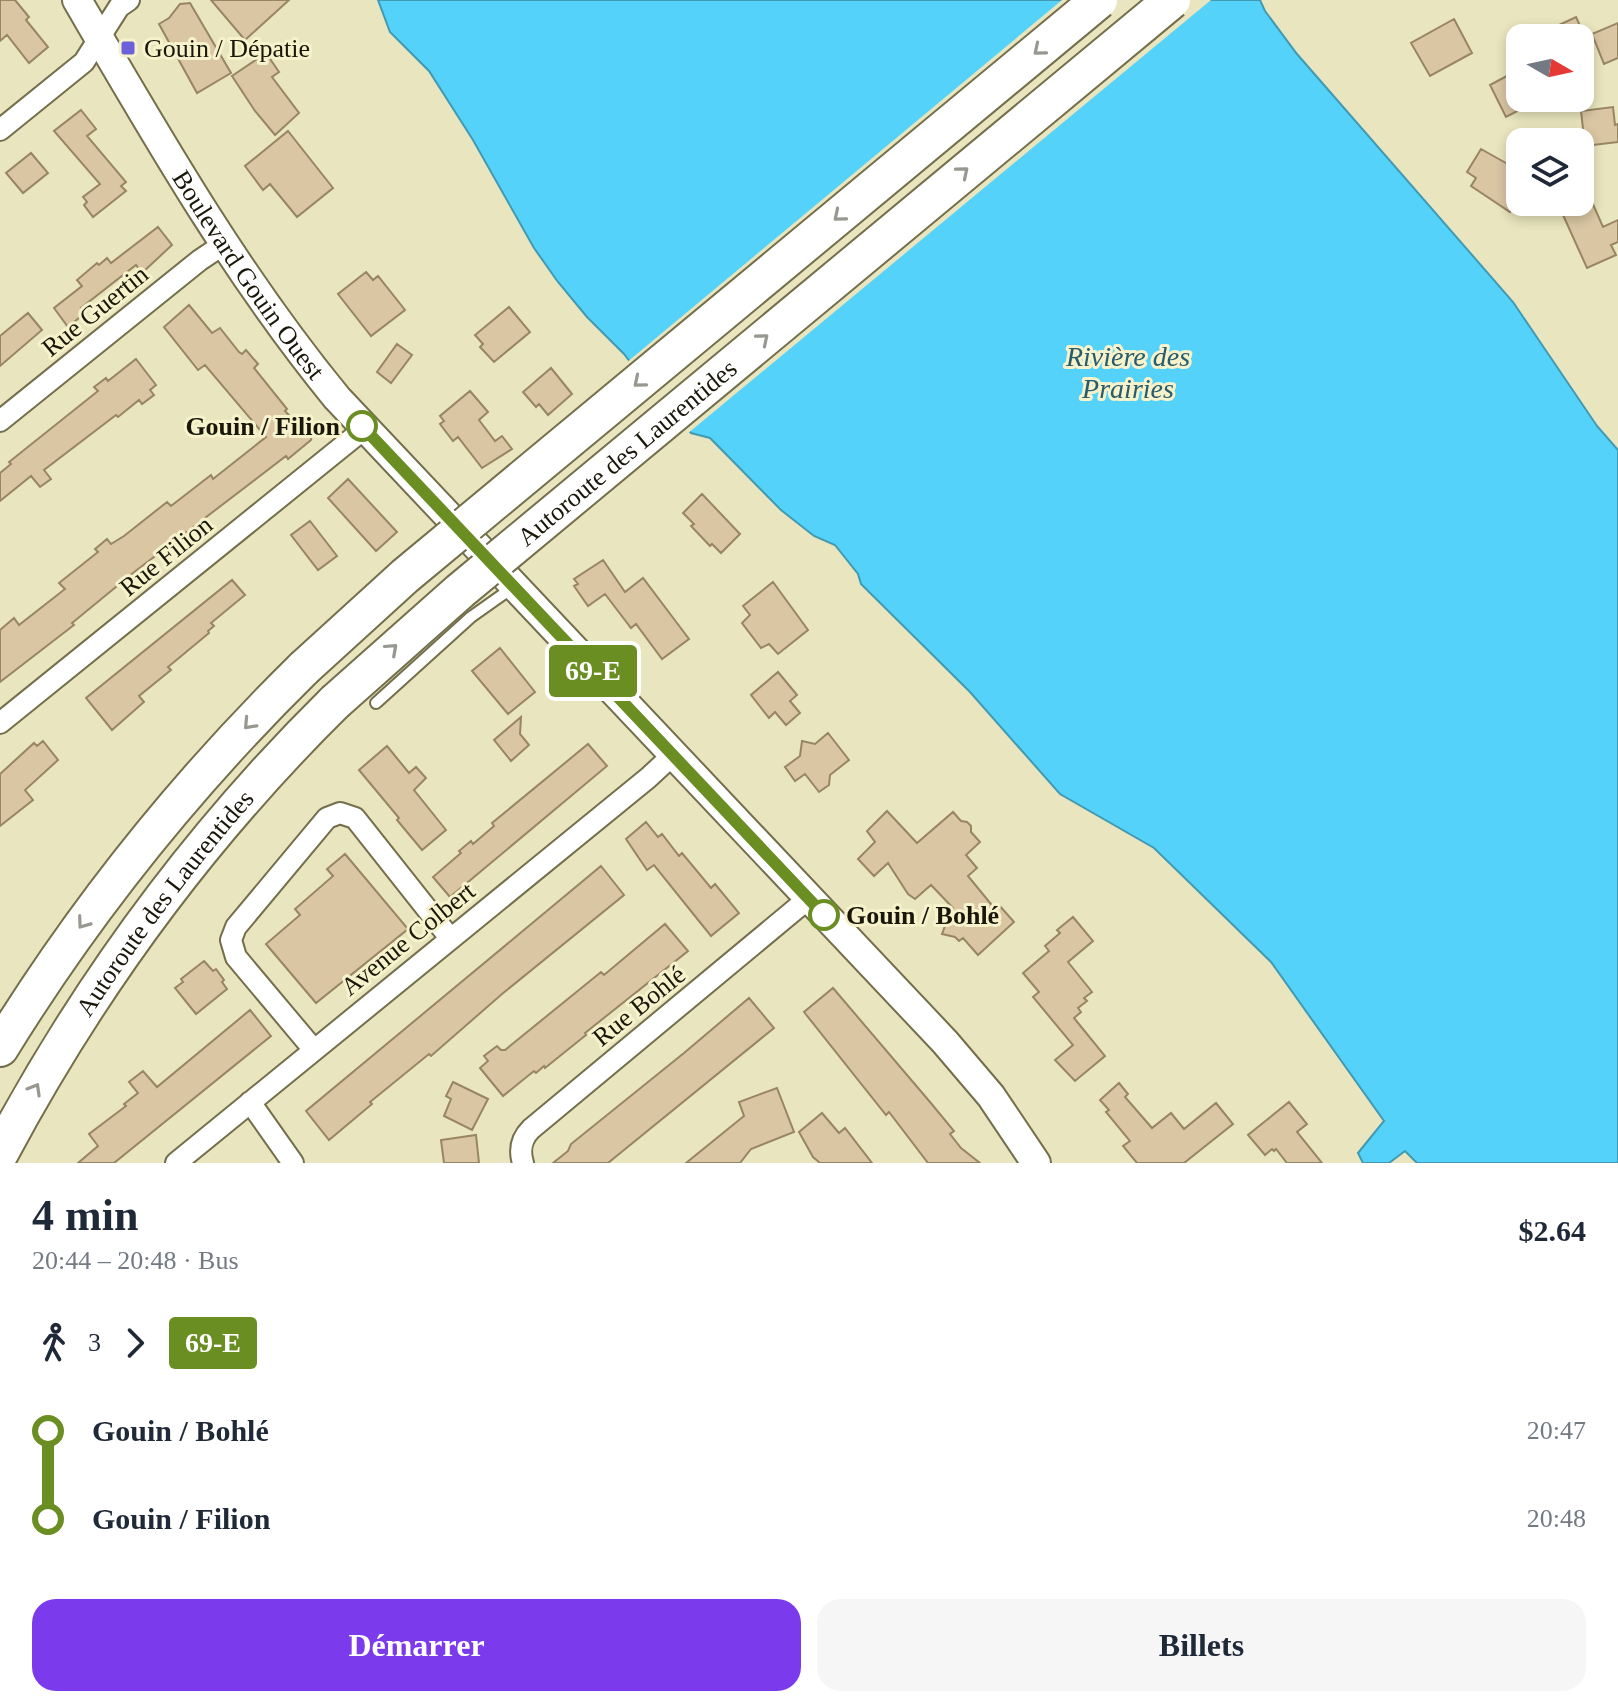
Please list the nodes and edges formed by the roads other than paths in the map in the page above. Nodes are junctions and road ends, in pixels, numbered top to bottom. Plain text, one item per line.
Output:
1 (77, 0) edge
2 (129, 0) edge
3 (1099, 0) edge
4 (1172, 0) edge
5 (99, 37) junction
6 (0, 130) edge
7 (224, 244) junction
8 (0, 421) edge
9 (364, 429) junction
10 (514, 587) junction
11 (376, 703) dead end
12 (0, 723) edge
13 (673, 755) junction
14 (809, 898) junction
15 (450, 938) junction
16 (0, 1048) edge
17 (314, 1050) junction
18 (250, 1102) junction
19 (0, 1153) edge
20 (176, 1163) edge
21 (293, 1163) edge
22 (523, 1163) edge
23 (1036, 1163) edge

1 - 5 street, Boulevard Gouin Ouest
2 - 5 street
3 -> 16 highway, Autoroute des Laurentides, bridge
19 -> 4 highway, Autoroute des Laurentides, bridge
5 - 6 street
5 - 7 street, Boulevard Gouin Ouest
7 - 8 street, Rue Guertin
7 - 9 street, Boulevard Gouin Ouest
9 - 10 street, Boulevard Gouin Ouest
9 - 12 street, Rue Filion
10 - 11 lane
10 - 13 street, Boulevard Gouin Ouest
13 - 14 street, Boulevard Gouin Ouest
13 - 15 street, Avenue Colbert
14 - 22 street, Rue Bohlé
14 - 23 street, Boulevard Gouin Ouest
15 - 17 street, Avenue Colbert
15 - 17 street
17 - 18 street, Avenue Colbert
18 - 20 street, Avenue Colbert
18 - 21 street

